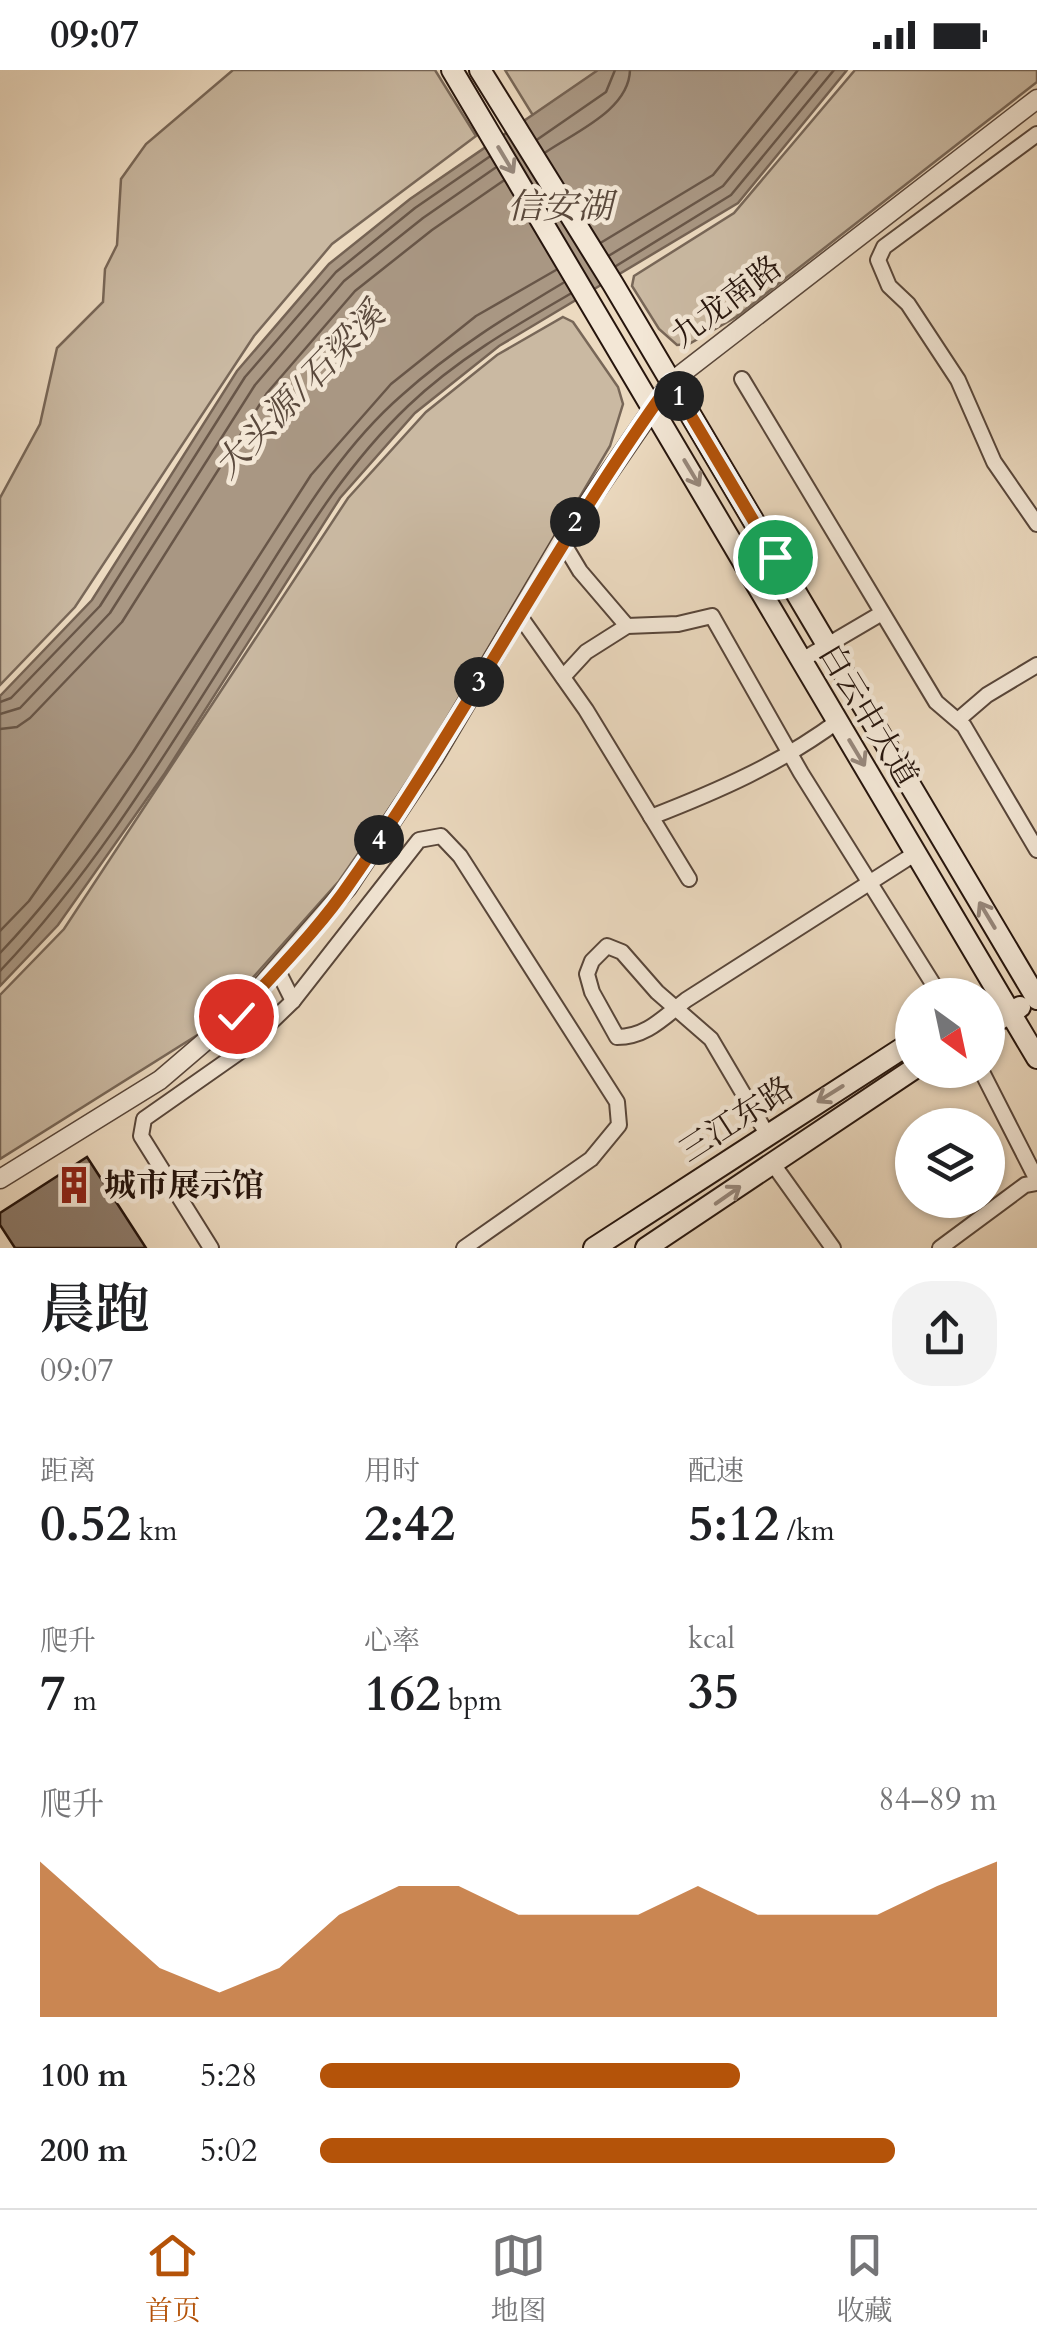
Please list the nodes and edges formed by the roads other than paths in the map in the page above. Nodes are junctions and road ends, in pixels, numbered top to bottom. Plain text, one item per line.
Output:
1 (480, 70) edge
2 (454, 73) edge
3 (1037, 99) edge
4 (1037, 134) edge
5 (976, 149) junction
6 (992, 170) junction
7 (742, 379) dead end
8 (671, 382) junction
9 (653, 407) junction
10 (1037, 524) edge
11 (562, 541) junction
12 (882, 613) junction
13 (519, 615) junction
14 (627, 626) junction
15 (827, 645) junction
16 (802, 660) junction
17 (1037, 665) edge
18 (564, 677) junction
19 (958, 718) junction
20 (838, 721) junction
21 (790, 755) junction
22 (651, 817) junction
23 (1037, 850) edge
24 (916, 854) junction
25 (689, 879) dead end
26 (870, 883) junction
27 (1037, 956) edge
28 (277, 969) junction
29 (1019, 970) junction
30 (929, 978) edge
31 (982, 978) edge
32 (1005, 981) edge
33 (1036, 997) edge
34 (292, 1002) junction
35 (677, 1007) junction
36 (1005, 1008) edge
37 (1010, 1013) junction
38 (1005, 1016) edge
39 (895, 1053) edge
40 (1037, 1058) edge
41 (895, 1081) edge
42 (990, 1088) edge
43 (768, 1134) junction
44 (773, 1164) junction
45 (0, 1179) edge
46 (1037, 1182) edge
47 (210, 1248) edge
48 (464, 1248) edge
49 (594, 1248) edge
50 (646, 1248) edge
51 (834, 1248) edge
52 (940, 1248) edge

1 - 8 main road, 白云中大道
2 -> 9 main road, 白云中大道
3 - 5 street, 九龙南路
4 - 6 street
5 - 6 street
5 - 8 street, 九龙南路
6 - 10 street
7 - 12 street
8 - 9 street, 九龙南路
8 - 15 main road, 白云中大道
9 - 11 street, 九龙南路
9 -> 16 main road, 白云中大道
11 - 13 street, 九龙南路
11 - 14 street
12 - 15 street
12 - 19 street
13 - 18 street
13 - 28 street, 九龙南路
14 - 18 street
14 - 21 street
15 - 16 street
29 -> 15 main road, 白云中大道
16 - 20 main road, 白云中大道
17 - 19 street
18 - 22 street
19 - 23 street
20 - 21 street
20 -> 24 main road, 白云中大道
21 - 22 street
21 - 26 street
22 - 25 street
24 - 26 street
24 - 31 main road, 白云中大道
26 - 30 street
26 - 35 street
27 - 29 main road
28 - 34 street
28 - 45 street, 九龙南路
29 - 32 main road
29 - 33 main road, 白云中大道
33 - 37 main road
34 - 47 street
34 - 48 street
35 - 35 street
35 - 43 street
36 - 37 main road, 白云中大道
37 - 38 main road
37 - 40 main road, 白云中大道
39 -> 43 main road, 三江东路
41 - 44 main road, 三江东路
42 - 46 street
43 - 49 main road, 三江东路
50 -> 44 main road, 三江东路
44 - 51 street
46 - 52 street

